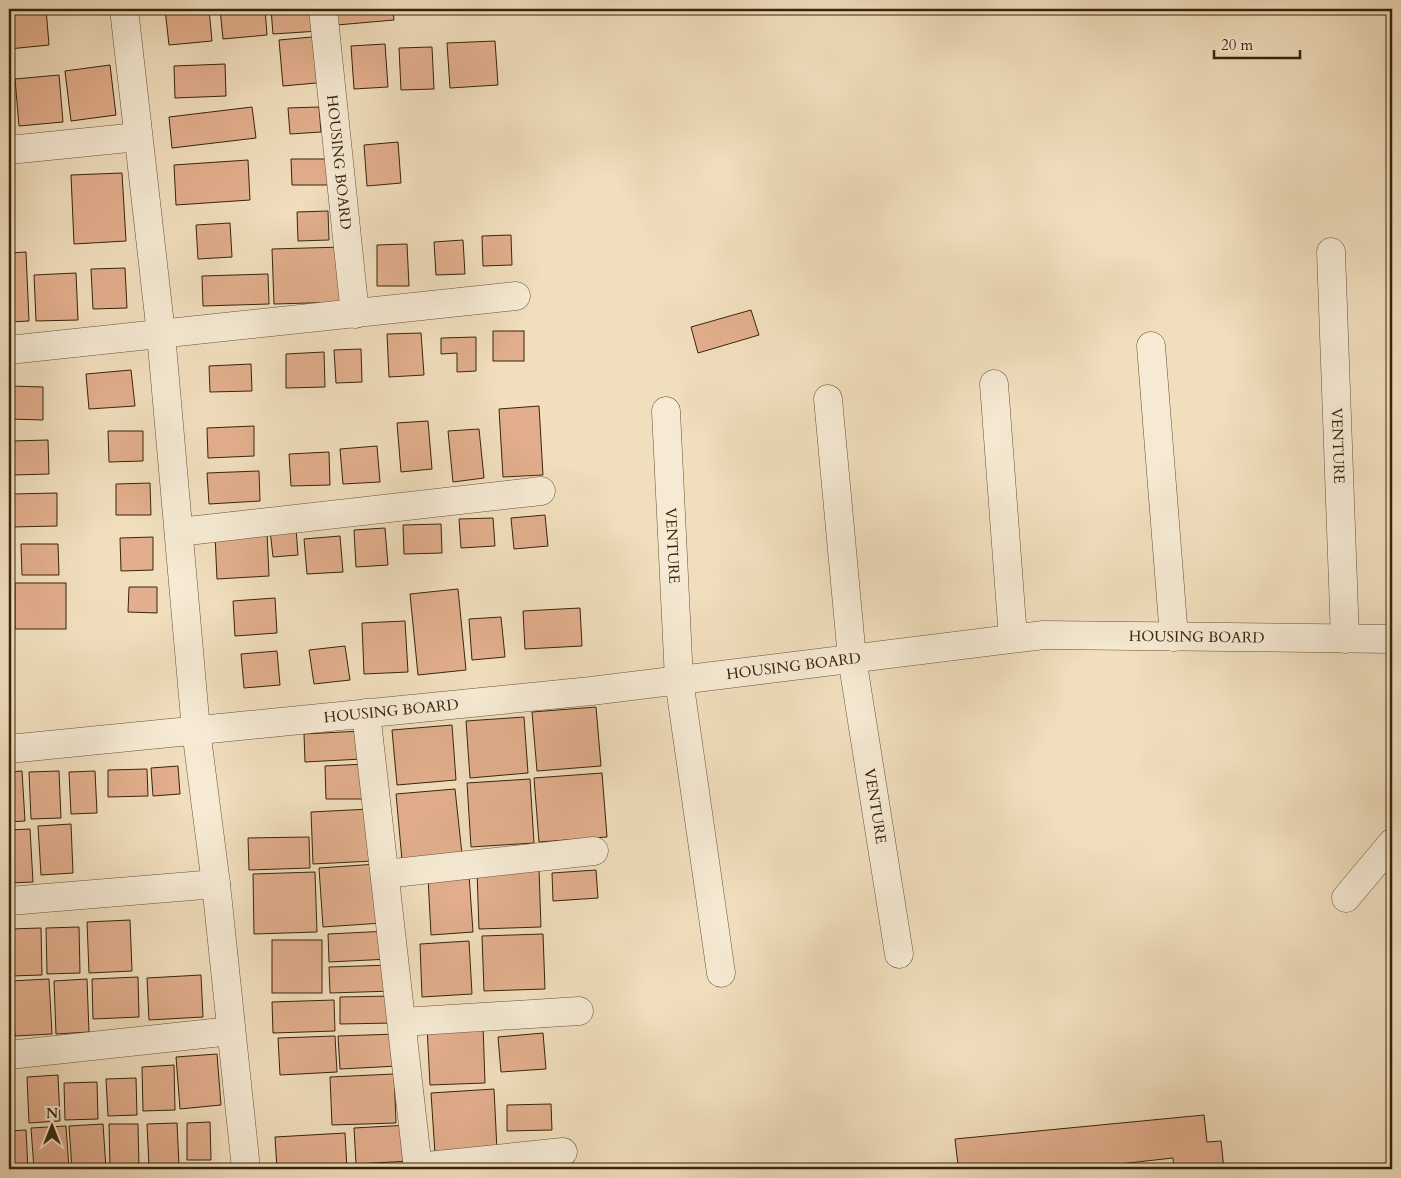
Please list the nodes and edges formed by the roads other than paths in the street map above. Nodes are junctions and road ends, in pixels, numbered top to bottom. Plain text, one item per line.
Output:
1 (124, 9) edge
2 (323, 9) edge
3 (138, 137) junction
4 (9, 150) edge
5 (1330, 252) dead end
6 (516, 296) dead end
7 (355, 314) junction
8 (161, 334) junction
9 (1151, 346) dead end
10 (9, 350) edge
11 (994, 384) dead end
12 (828, 398) dead end
13 (666, 411) dead end
14 (541, 491) dead end
15 (179, 532) junction
16 (1174, 636) junction
17 (1013, 638) junction
18 (1345, 639) junction
19 (1392, 639) edge
20 (852, 658) junction
21 (679, 680) junction
22 (366, 713) junction
23 (196, 730) junction
24 (9, 749) edge
25 (1392, 843) edge
26 (594, 851) dead end
27 (385, 874) junction
28 (216, 884) junction
29 (1346, 898) dead end
30 (9, 901) edge
31 (900, 954) dead end
32 (721, 972) dead end
33 (579, 1011) dead end
34 (402, 1022) junction
35 (231, 1031) junction
36 (9, 1055) edge
37 (563, 1152) dead end
38 (418, 1168) edge
39 (246, 1169) edge

1 - 3 street
2 - 7 street, HOUSING BOARD
3 - 4 street
3 - 8 street
5 - 18 street, VENTURE
6 - 7 street
7 - 8 street
8 - 10 street
8 - 15 street
9 - 16 street
11 - 17 street
12 - 20 street
13 - 21 street, VENTURE
14 - 15 street
15 - 23 street
16 - 17 street, HOUSING BOARD
16 - 18 street, HOUSING BOARD
17 - 20 street, HOUSING BOARD
18 - 19 street, HOUSING BOARD
20 - 21 street, HOUSING BOARD
20 - 31 street, VENTURE
21 - 22 street, HOUSING BOARD
21 - 32 street
22 - 23 street, HOUSING BOARD
22 - 27 street
23 - 24 street, HOUSING BOARD
23 - 28 street
25 - 29 street
26 - 27 street
27 - 34 street
28 - 30 street
28 - 35 street
33 - 34 street
34 - 38 street
35 - 36 street
35 - 39 street
37 - 38 street

